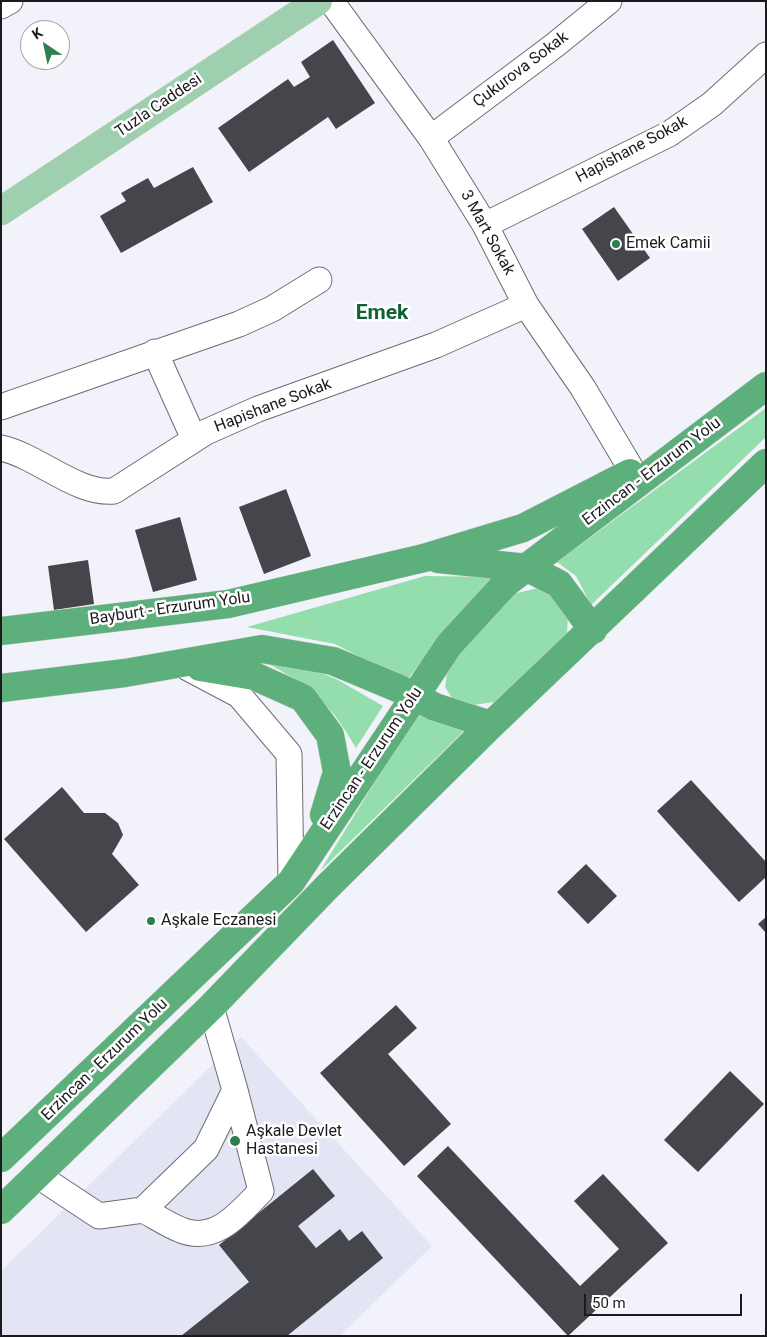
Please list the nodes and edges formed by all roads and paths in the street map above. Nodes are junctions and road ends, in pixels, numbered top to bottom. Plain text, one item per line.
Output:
1 (10, 1) edge
2 (318, 1) edge
3 (331, 1) edge
4 (609, 1) edge
5 (1, 6) edge
6 (766, 55) edge
7 (431, 138) junction
8 (1, 211) edge
9 (485, 225) junction
10 (319, 280) dead end
11 (526, 305) junction
12 (155, 352) junction
13 (766, 386) edge
14 (1, 407) edge
15 (194, 439) junction
16 (2, 447) edge
17 (684, 449) junction
18 (766, 463) edge
19 (633, 472) junction
20 (424, 558) junction
21 (526, 568) junction
22 (593, 630) junction
23 (1, 631) edge
24 (181, 664) junction
25 (1, 688) edge
26 (413, 696) junction
27 (491, 725) junction
28 (291, 882) junction
29 (211, 1007) junction
30 (235, 1090) junction
31 (1, 1158) edge
32 (37, 1175) junction
33 (1, 1210) edge
34 (143, 1210) junction

1 - 5 street
2 - 8 main road, Tuzla Caddesi
3 - 7 street, 3 Mart Sokak
4 - 7 street, Çukurova Sokak
6 - 9 street, Hapishane Sokak
7 - 9 street, 3 Mart Sokak
9 - 11 street, 3 Mart Sokak
10 - 12 street
11 - 15 street, Hapishane Sokak
11 - 19 street, 3 Mart Sokak
12 - 14 street
12 - 15 street
13 - 17 highway, Erzincan - Erzurum Yolu
15 - 16 street, Hapishane Sokak
17 - 19 highway, Bayburt - Erzurum Yolu
17 - 21 highway, Erzincan - Erzurum Yolu
18 - 22 highway
19 - 20 highway, Bayburt - Erzurum Yolu
20 - 21 highway, Bayburt - Erzurum Yolu
20 - 23 highway, Bayburt - Erzurum Yolu
21 - 22 highway, Bayburt - Erzurum Yolu
21 - 26 highway, Erzincan - Erzurum Yolu
22 - 27 highway
24 - 25 highway
24 - 26 highway
24 - 28 street
24 - 28 highway
26 - 27 highway
26 - 28 highway, Erzincan - Erzurum Yolu
27 - 29 highway
28 - 31 highway, Erzincan - Erzurum Yolu
29 - 30 street
29 - 32 highway
30 - 34 street
30 - 34 street
32 - 33 highway
32 - 34 street

